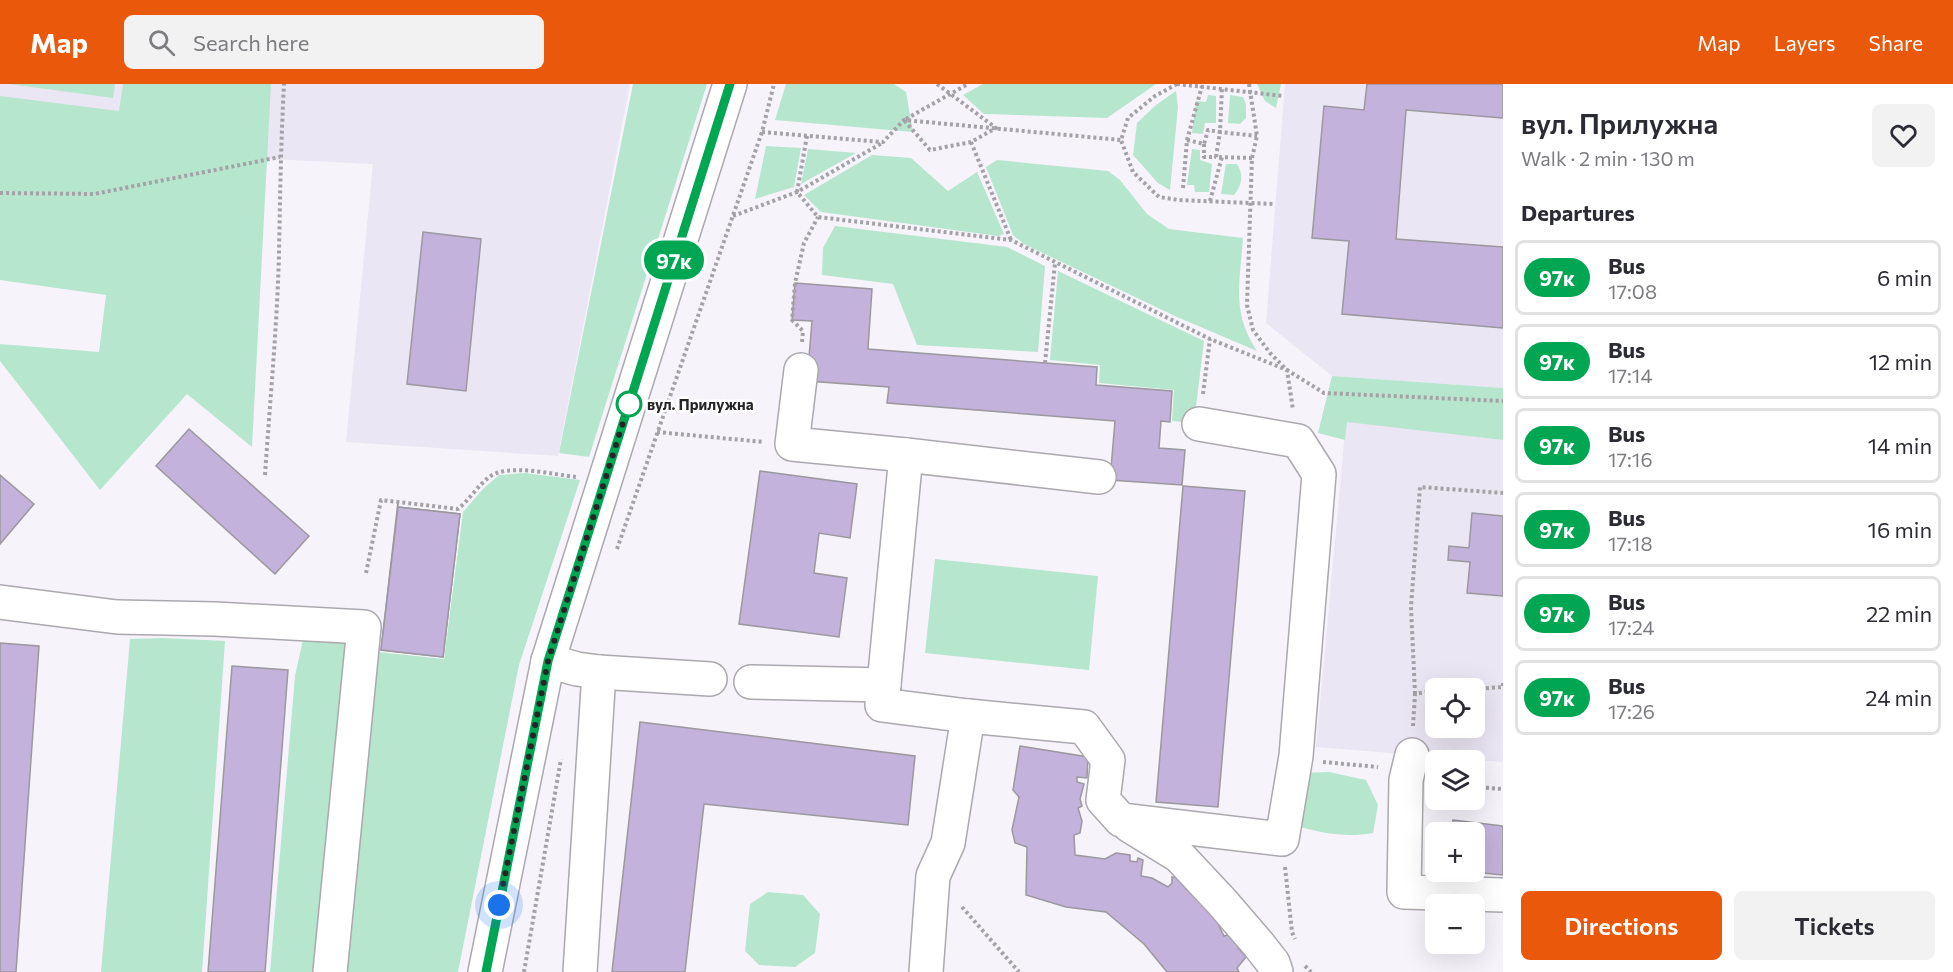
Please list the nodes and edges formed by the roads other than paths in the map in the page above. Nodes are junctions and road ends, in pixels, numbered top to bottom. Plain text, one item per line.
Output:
1 (729, 84) edge
2 (801, 370) road end
3 (1198, 424) road end
4 (906, 455) junction
5 (1099, 477) dead end
6 (0, 602) edge
7 (548, 661) junction
8 (599, 672) junction
9 (711, 679) dead end
10 (751, 682) dead end
11 (884, 685) junction
12 (968, 716) junction
13 (1398, 762) road end
14 (1121, 820) junction
15 (1503, 895) edge
16 (1290, 966) edge
17 (330, 972) edge
18 (486, 972) edge
19 (580, 972) edge
20 (926, 972) edge

1 - 7 street
2 - 4 street
3 - 14 street
4 - 5 street
4 - 11 street
6 - 17 street
7 - 8 street
7 - 18 street
8 - 9 street
8 - 19 street
10 - 11 street
11 - 12 street
12 - 14 street
12 - 20 street
13 - 15 street
14 - 16 street

